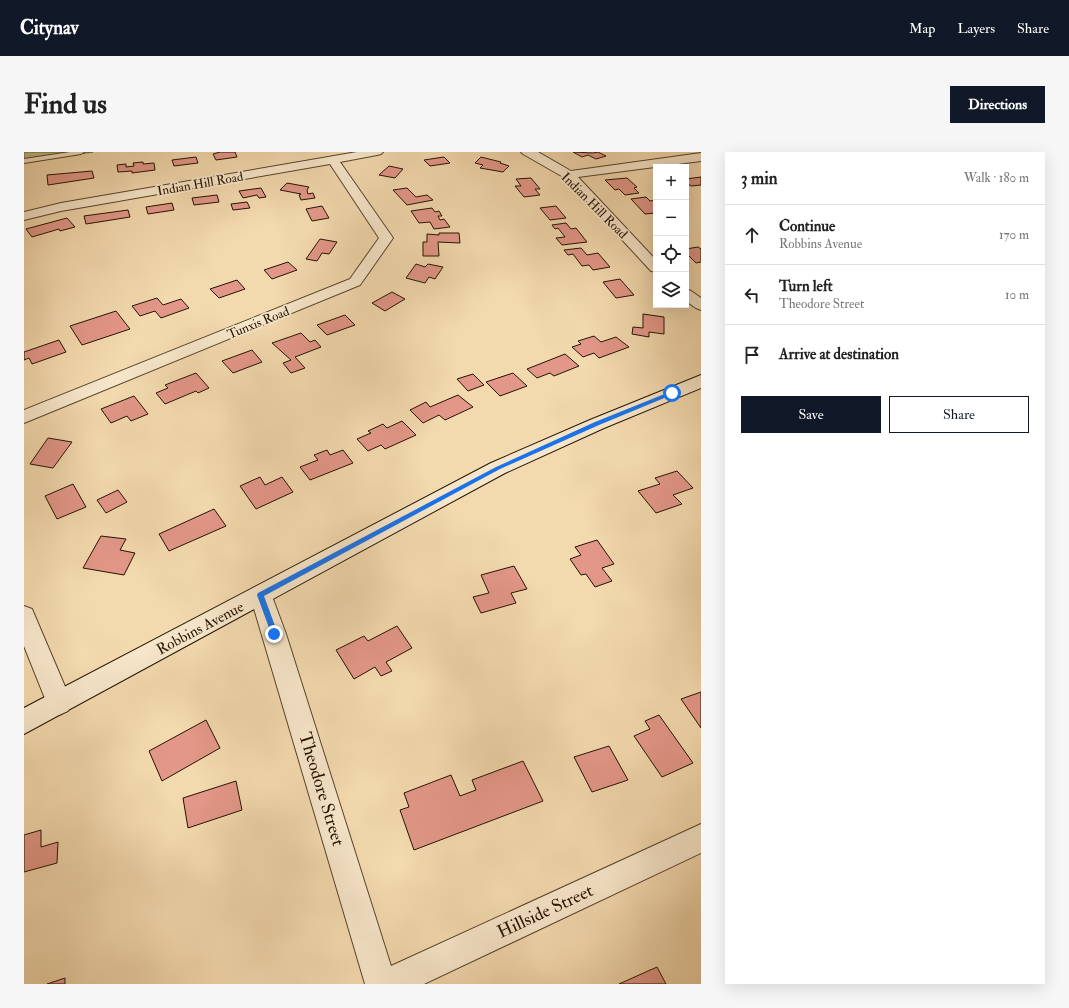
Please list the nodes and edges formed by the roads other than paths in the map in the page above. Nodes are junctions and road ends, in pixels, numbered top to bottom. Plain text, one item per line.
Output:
1 (81, 152) edge
2 (377, 152) edge
3 (528, 152) edge
4 (682, 156) edge
5 (701, 157) edge
6 (333, 160) junction
7 (24, 161) edge
8 (569, 175) junction
9 (24, 216) edge
10 (653, 265) edge
11 (689, 296) edge
12 (701, 305) edge
13 (701, 381) edge
14 (24, 417) edge
15 (261, 595) junction
16 (24, 616) edge
17 (59, 703) junction
18 (24, 722) edge
19 (701, 838) edge
20 (381, 984) edge
21 (388, 984) edge

1 - 7 lane
2 - 6 street, Indian Hill Road
3 - 8 street, Indian Hill Road
4 - 5 street
4 - 8 street
6 - 9 street, Indian Hill Road
6 - 14 street, Tunxis Road
8 - 10 street, Indian Hill Road
11 - 12 street
13 - 15 street, Robbins Avenue
15 - 17 street, Robbins Avenue
15 - 20 street, Theodore Street
16 - 17 street
17 - 18 street, Robbins Avenue
19 - 21 street, Hillside Street

